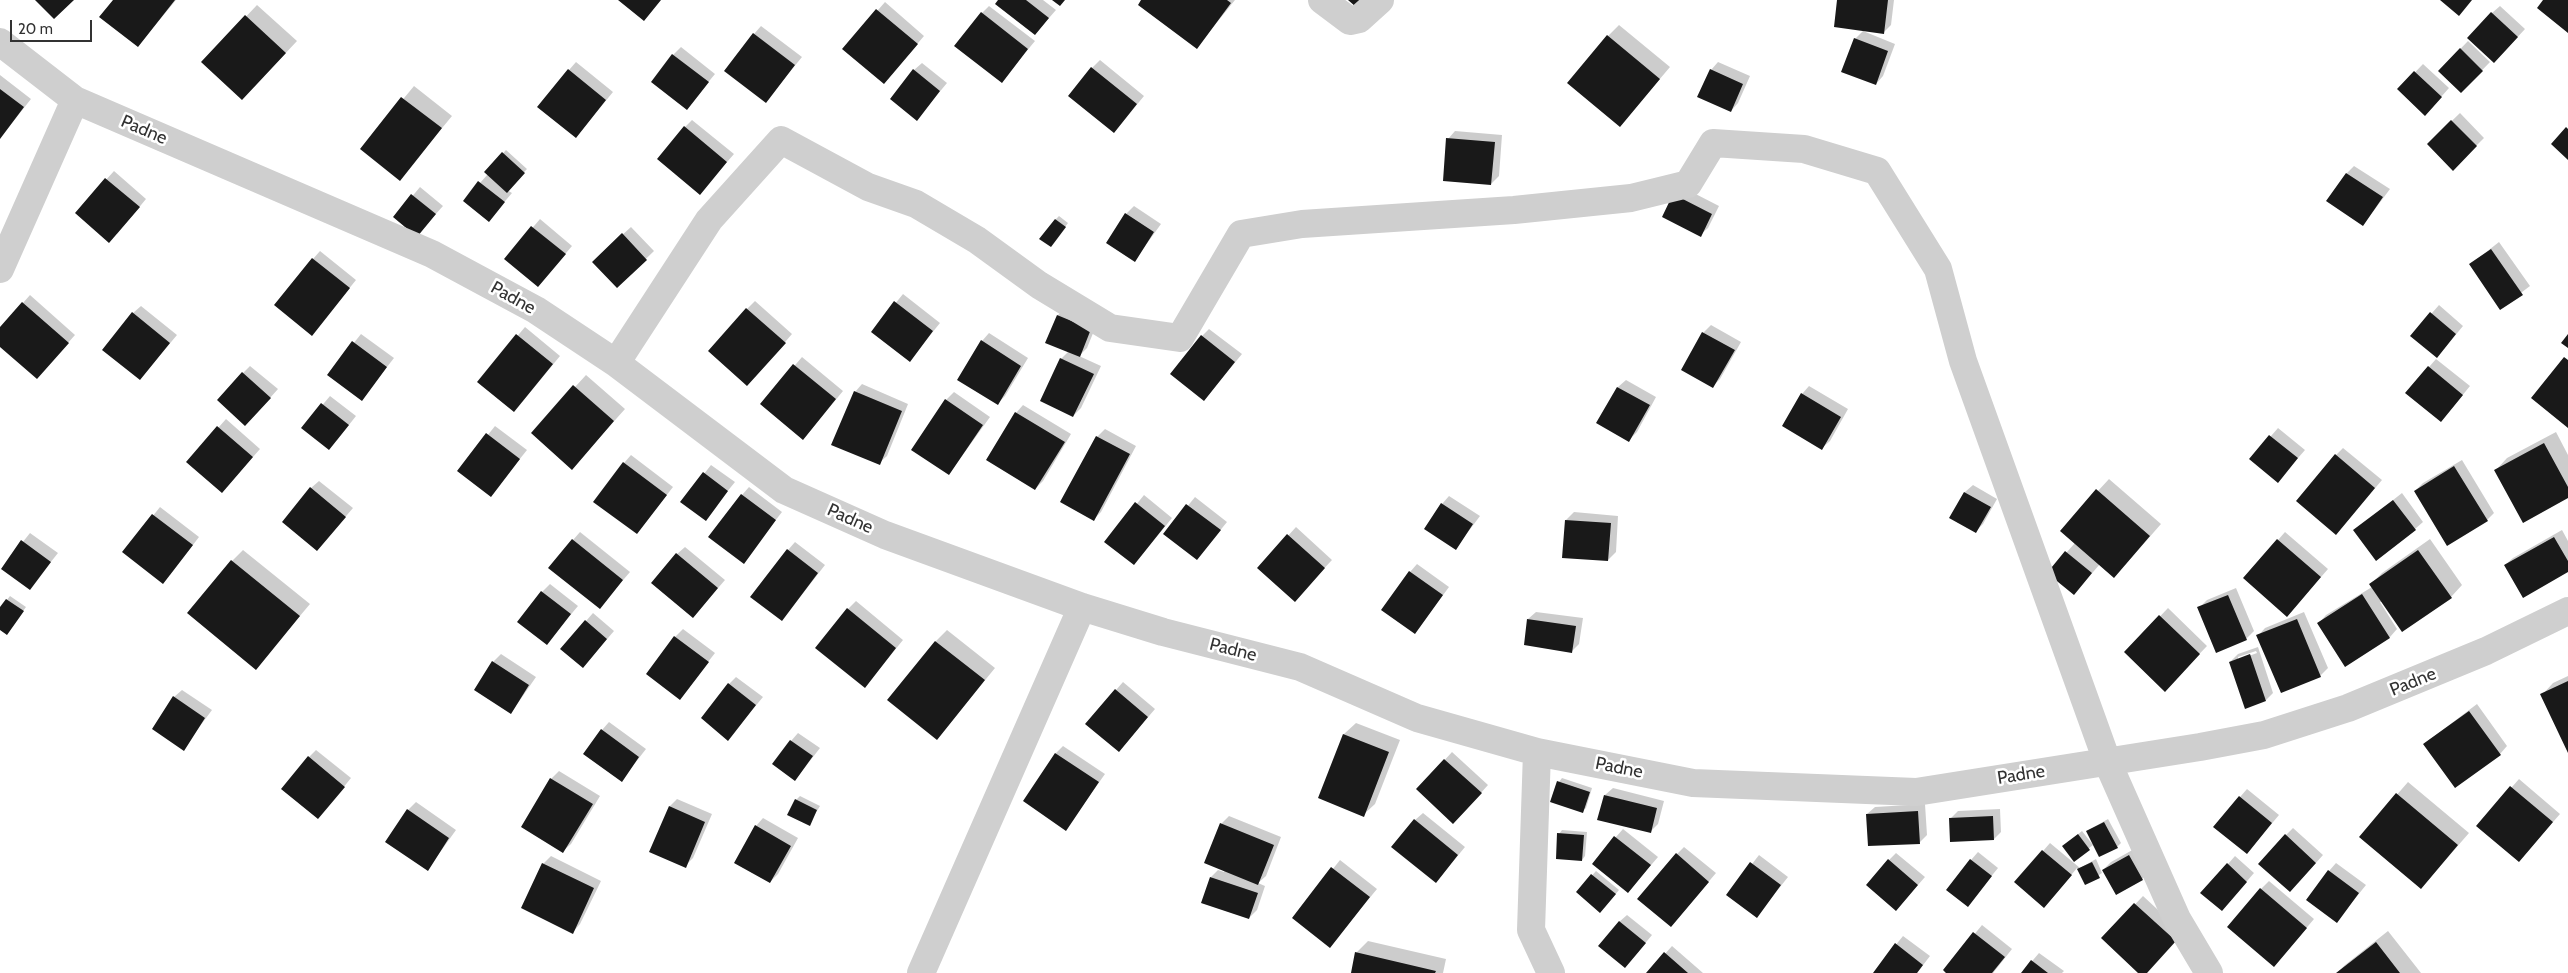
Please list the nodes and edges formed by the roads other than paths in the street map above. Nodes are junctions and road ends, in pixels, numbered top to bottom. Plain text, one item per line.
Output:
1 (1322, 0) edge
2 (1380, 0) edge
3 (0, 42) edge
4 (75, 100) junction
5 (0, 269) edge
6 (616, 363) junction
7 (1082, 607) junction
8 (2568, 611) edge
9 (1537, 752) junction
10 (2107, 761) junction
11 (921, 973) edge
12 (1551, 973) edge
13 (2209, 973) edge

1 - 2 street
3 - 4 street, Padne
4 - 5 street
4 - 6 street, Padne
6 - 7 street, Padne
6 - 10 street
7 - 9 street, Padne
7 - 11 street
8 - 10 street, Padne
9 - 10 street, Padne
9 - 12 street
10 - 13 street

